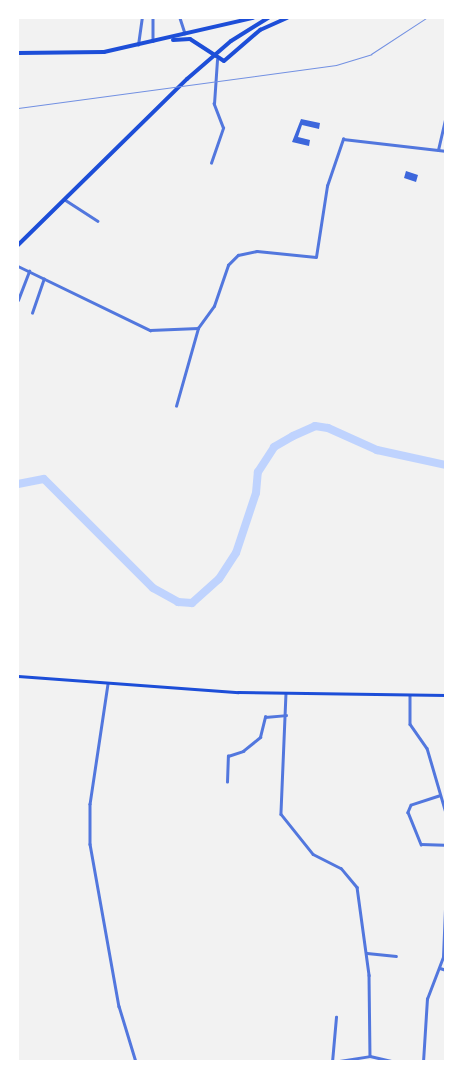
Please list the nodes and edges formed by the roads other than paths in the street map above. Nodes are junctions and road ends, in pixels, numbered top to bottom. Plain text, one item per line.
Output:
1 (142, 18) edge
2 (153, 18) edge
3 (180, 18) edge
4 (253, 18) edge
5 (268, 18) edge
6 (287, 18) edge
7 (186, 34) junction
8 (156, 42) junction
9 (138, 45) junction
10 (18, 53) edge
11 (217, 60) junction
12 (446, 115) edge
13 (438, 150) junction
14 (446, 152) edge
15 (211, 163) dead end
16 (64, 200) junction
17 (98, 222) dead end
18 (18, 245) edge
19 (18, 266) edge
20 (29, 271) junction
21 (44, 279) junction
22 (18, 300) edge
23 (32, 313) dead end
24 (198, 328) junction
25 (176, 406) dead end
26 (18, 676) edge
27 (108, 684) junction
28 (286, 693) junction
29 (410, 695) junction
30 (446, 696) edge
31 (286, 715) junction
32 (227, 782) dead end
33 (440, 796) junction
34 (446, 812) edge
35 (446, 841) edge
36 (444, 845) edge
37 (446, 856) edge
38 (446, 885) edge
39 (367, 953) junction
40 (396, 956) dead end
41 (440, 968) junction
42 (446, 970) edge
43 (336, 1017) dead end
44 (370, 1056) junction
45 (136, 1062) edge
46 (310, 1062) edge
47 (332, 1062) edge
48 (396, 1062) edge
49 (423, 1062) edge

1 - 9 street
2 - 8 street
3 - 7 street
4 - 7 highway
5 - 16 highway
6 - 11 highway
7 - 8 highway
8 - 9 highway
8 - 11 highway
9 - 10 highway
11 - 15 street
12 - 13 street
13 - 14 street
13 - 24 street
16 - 17 street
16 - 18 highway
19 - 20 street
20 - 21 street
20 - 22 street
21 - 23 street
21 - 24 street
24 - 25 street
26 - 27 main road
27 - 28 main road
27 - 45 street
28 - 29 main road
28 - 31 street
29 - 30 main road
29 - 33 street
31 - 32 street
31 - 39 street
33 - 34 street
33 - 36 street
35 - 36 street
36 - 37 street
38 - 41 street
39 - 40 street
39 - 44 street
41 - 42 street
41 - 49 street
43 - 47 street
44 - 47 street
44 - 48 street
46 - 47 street

